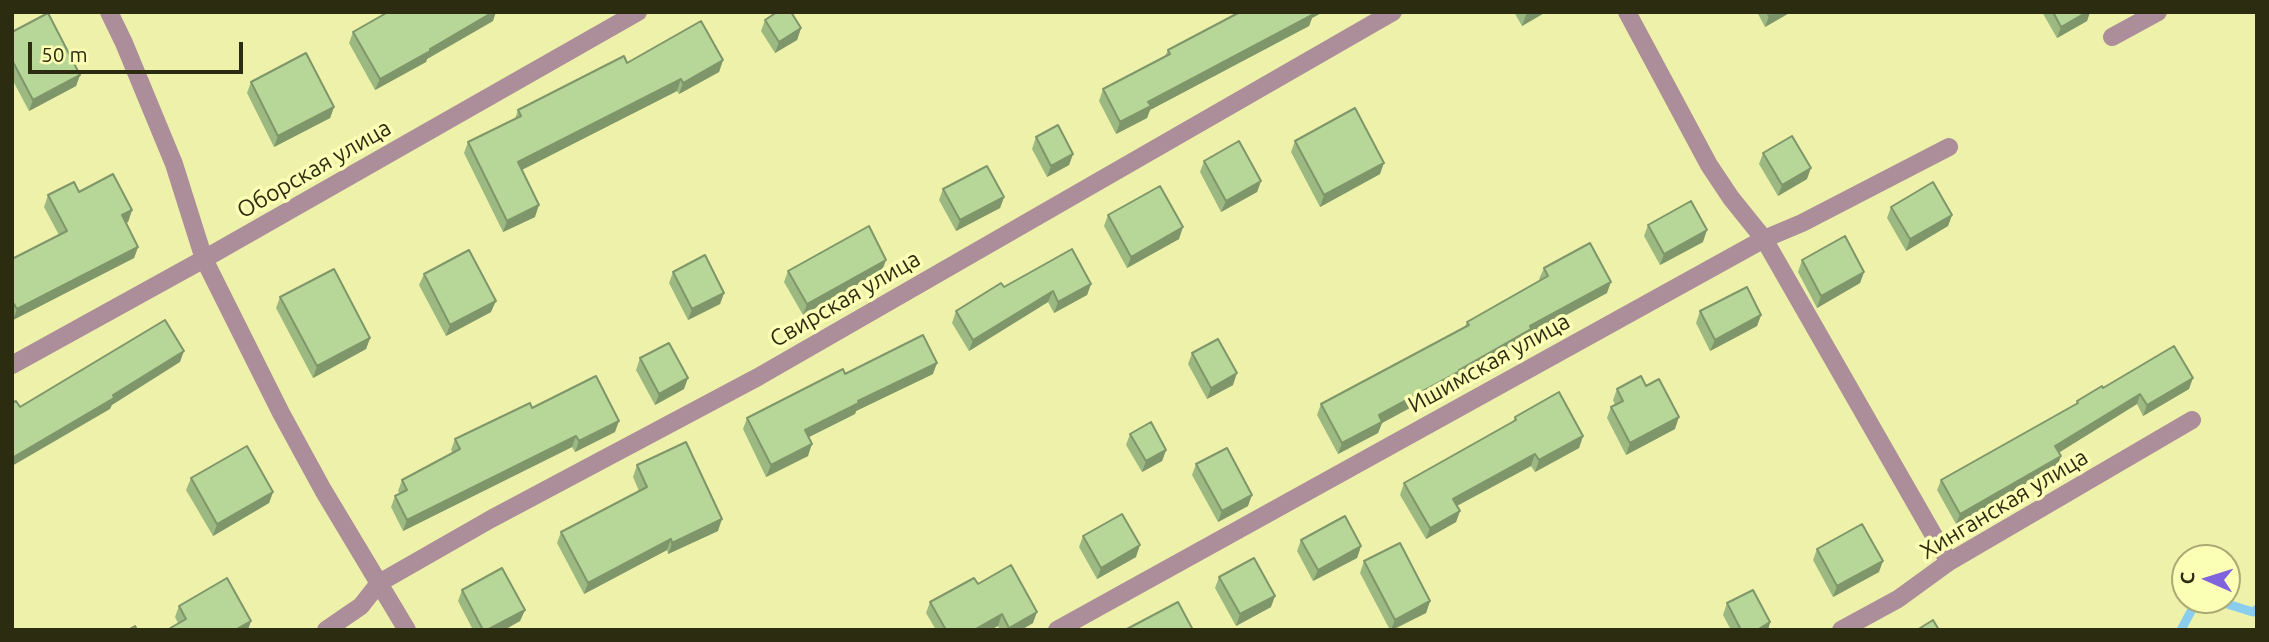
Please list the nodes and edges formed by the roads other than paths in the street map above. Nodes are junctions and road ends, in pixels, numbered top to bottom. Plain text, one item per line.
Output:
1 (109, 12) edge
2 (638, 12) edge
3 (1392, 12) edge
4 (1627, 12) edge
5 (2158, 12) edge
6 (2112, 37) dead end
7 (1949, 147) dead end
8 (1764, 239) junction
9 (204, 259) junction
10 (12, 365) edge
11 (2192, 420) dead end
12 (1950, 562) junction
13 (379, 583) junction
14 (326, 630) edge
15 (407, 630) edge
16 (1057, 630) edge
17 (1841, 630) edge

1 - 9 street
2 - 9 street, Оборская улица
3 - 13 street, Свирская улица
4 - 8 street
5 - 6 street
7 - 8 street, Ишимская улица
8 - 12 street
8 - 16 street, Ишимская улица
9 - 10 street, Оборская улица
9 - 13 street
11 - 12 street, Хинганская улица
12 - 17 street, Хинганская улица
13 - 14 street, Свирская улица
13 - 15 street

